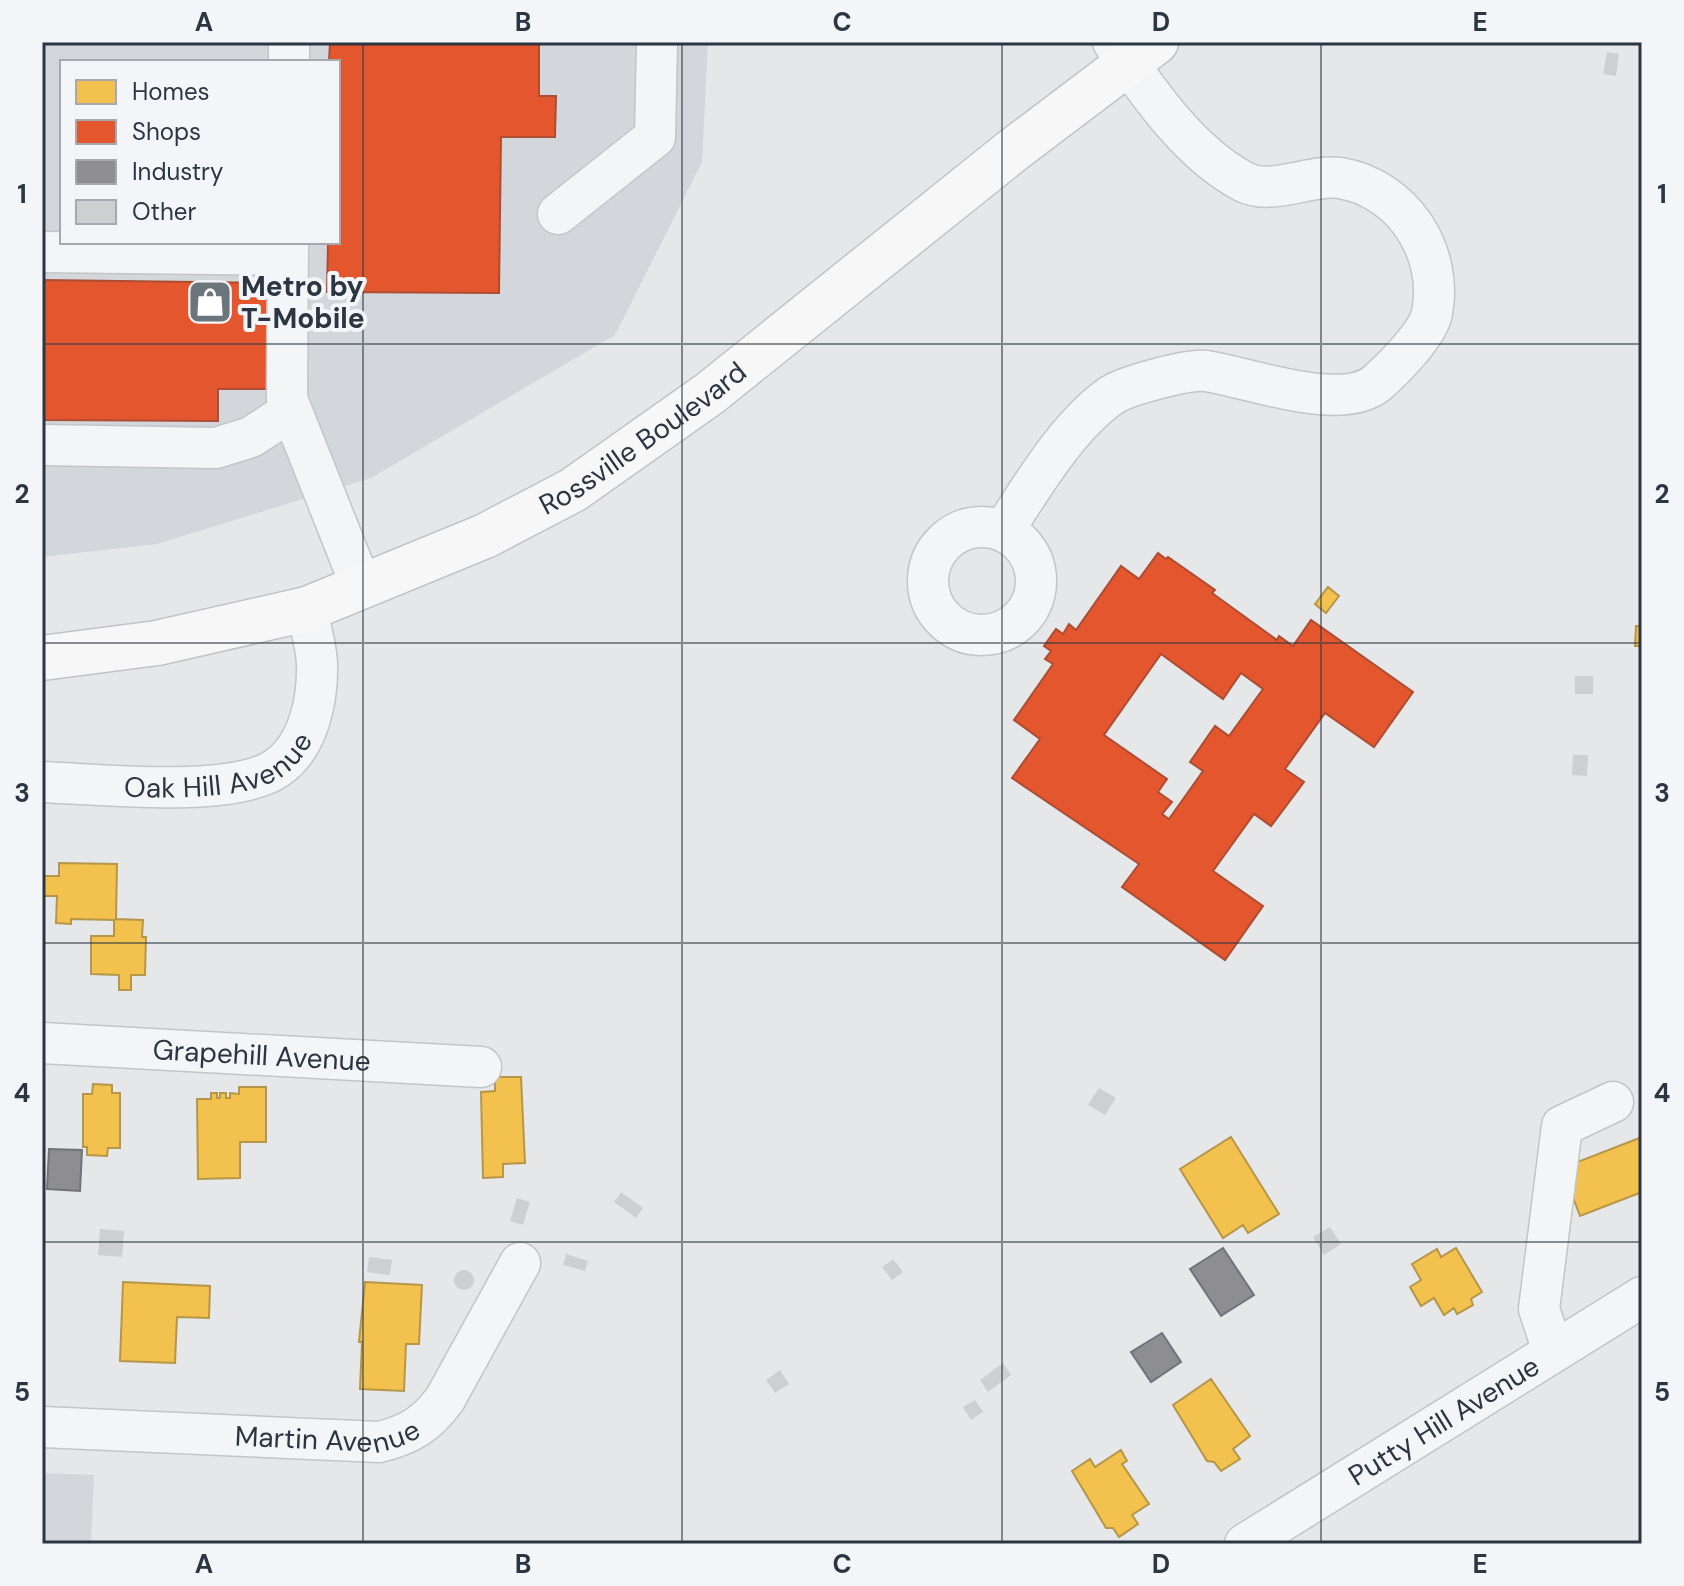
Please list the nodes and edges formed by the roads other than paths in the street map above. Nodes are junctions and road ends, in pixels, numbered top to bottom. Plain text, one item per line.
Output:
1 (657, 42) edge
2 (1132, 49) edge
3 (558, 214) dead end
4 (288, 249) edge
5 (42, 252) edge
6 (291, 411) junction
7 (42, 445) edge
8 (1003, 531) dead end
9 (362, 588) junction
10 (307, 609) junction
11 (42, 658) edge
12 (42, 782) edge
13 (42, 1043) edge
14 (481, 1067) dead end
15 (1613, 1102) dead end
16 (520, 1263) dead end
17 (1642, 1297) edge
18 (1553, 1351) junction
19 (42, 1427) edge
20 (1245, 1544) edge

1 - 3 street
2 - 8 street
2 - 9 main road, Rossville Boulevard
4 - 5 street
4 - 6 street
6 - 7 street
6 - 9 street
9 - 10 main road, Rossville Boulevard
10 - 11 main road, Rossville Boulevard
10 - 12 street, Oak Hill Avenue
13 - 14 street, Grapehill Avenue
15 - 18 street
16 - 19 street, Martin Avenue
17 - 18 street, Putty Hill Avenue
18 - 20 street, Putty Hill Avenue

